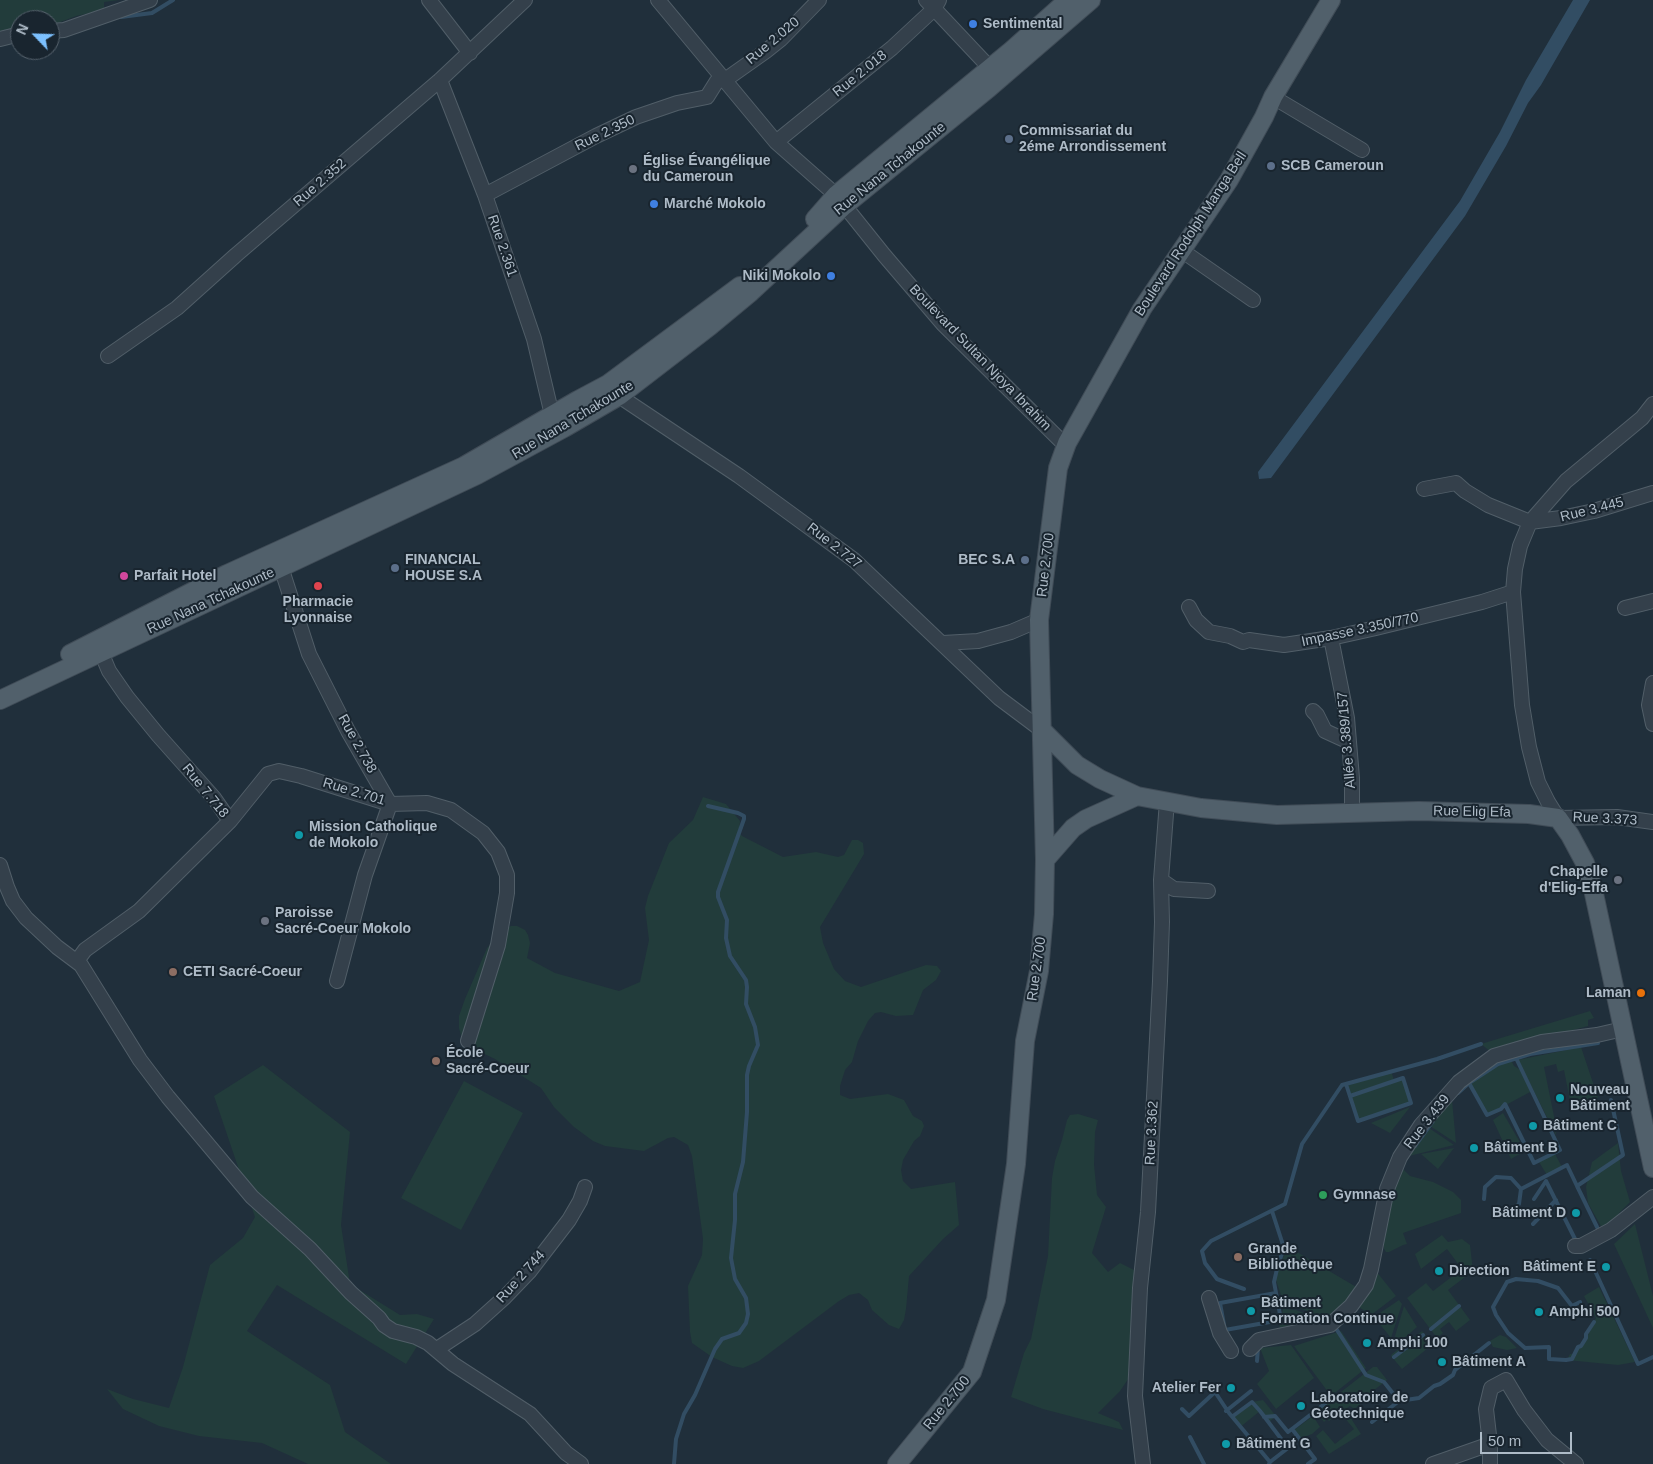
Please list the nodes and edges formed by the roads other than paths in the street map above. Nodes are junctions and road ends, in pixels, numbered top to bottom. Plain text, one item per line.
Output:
1 (150, 0) edge
2 (429, 0) edge
3 (525, 0) edge
4 (658, 0) edge
5 (819, 0) edge
6 (1068, 0) edge
7 (1091, 0) edge
8 (1331, 0) edge
9 (933, 3) edge
10 (60, 30) edge
11 (470, 53) junction
12 (1016, 55) junction
13 (990, 68) junction
14 (440, 80) junction
15 (725, 80) junction
16 (1273, 97) junction
17 (776, 142) junction
18 (1362, 150) dead end
19 (485, 195) junction
20 (840, 200) junction
21 (1181, 250) junction
22 (1253, 300) dead end
23 (108, 356) dead end
24 (613, 390) junction
25 (1653, 404) edge
26 (552, 415) junction
27 (1066, 443) junction
28 (1424, 488) dead end
29 (1653, 493) edge
30 (1530, 522) junction
31 (281, 567) junction
32 (1513, 592) junction
33 (1653, 601) edge
34 (1189, 607) dead end
35 (1625, 608) dead end
36 (1040, 620) junction
37 (1331, 638) junction
38 (943, 643) junction
39 (97, 647) junction
40 (1653, 683) edge
41 (0, 689) edge
42 (0, 700) edge
43 (1313, 711) dead end
44 (1653, 724) edge
45 (1043, 732) junction
46 (1349, 742) junction
47 (1137, 796) junction
48 (1167, 801) junction
49 (390, 804) junction
50 (1352, 812) junction
51 (1558, 818) junction
52 (230, 821) junction
53 (1653, 822) edge
54 (1045, 860) junction
55 (0, 865) edge
56 (1161, 880) junction
57 (1208, 892) dead end
58 (77, 961) junction
59 (337, 980) dead end
60 (1623, 1029) junction
61 (468, 1041) dead end
62 (1653, 1168) edge
63 (585, 1187) dead end
64 (1653, 1197) edge
65 (1576, 1246) dead end
66 (1209, 1298) dead end
67 (437, 1349) junction
68 (1250, 1349) dead end
69 (1231, 1351) dead end
70 (1490, 1444) junction
71 (581, 1464) edge
72 (897, 1464) edge
73 (1144, 1464) edge
74 (1432, 1464) edge
75 (1490, 1464) edge
76 (1576, 1464) edge

1 - 10 street
2 - 11 street
3 - 11 street, Rue 2.352
4 - 15 street, Boulevard Sultan Njoya Ibrahim
5 - 15 street, Rue 2.020
6 - 12 main road, Rue Nana Tchakounte
7 - 12 main road, Rue Nana Tchakounte
8 - 16 main road, Boulevard Rodolph Manga Bell
9 - 13 street
9 - 17 street, Rue 2.018
11 - 14 street, Rue 2.352
12 - 13 main road, Rue Nana Tchakounte
12 - 20 main road, Rue Nana Tchakounte
13 - 20 main road, Rue Nana Tchakounte
14 - 19 street, Rue 2.361
14 - 23 street, Rue 2.352
15 - 17 street, Boulevard Sultan Njoya Ibrahim
15 - 19 street, Rue 2.350
16 - 18 street
16 - 21 main road, Boulevard Rodolph Manga Bell
17 - 20 street, Boulevard Sultan Njoya Ibrahim
19 - 26 street, Rue 2.361
20 - 24 main road, Rue Nana Tchakounte
20 - 27 street, Boulevard Sultan Njoya Ibrahim
21 - 22 street
21 - 27 main road, Boulevard Rodolph Manga Bell
24 - 26 main road, Rue Nana Tchakounte
24 - 31 main road, Rue Nana Tchakounte
24 - 38 street, Rue 2.727
25 - 30 street
26 - 39 main road, Rue Nana Tchakounte
27 - 36 main road, Rue 2.700
28 - 30 street
29 - 30 street, Rue 3.445
30 - 32 street
31 - 39 main road, Rue Nana Tchakounte
31 - 49 street, Rue 2.738
32 - 37 street, Impasse 3.350/770
32 - 51 street
33 - 35 street
34 - 37 street, Impasse 3.350/770
36 - 38 street
36 - 45 main road, Rue 2.700
37 - 46 street, Allée 3.389/157
38 - 45 street, Rue 2.727
39 - 41 main road, Rue Nana Tchakounte
39 - 42 main road, Rue Nana Tchakounte
39 - 52 street, Rue 7.718
40 - 44 street
43 - 46 street
45 - 47 main road, Rue Elig Efa
45 - 54 main road, Rue 2.700
46 - 50 street, Allée 3.389/157
47 - 48 main road, Rue Elig Efa
47 - 54 main road
48 - 50 main road, Rue Elig Efa
48 - 56 street, Rue 3.362
49 - 52 street, Rue 2.701
49 - 59 street
49 - 61 street, Rue 2.701
50 - 51 main road, Rue Elig Efa
51 - 53 street, Rue 3.373
51 - 60 main road
52 - 58 street, Rue 7.718
54 - 72 main road, Rue 2.700
55 - 58 street
56 - 57 street
56 - 73 street, Rue 3.362
58 - 67 street
60 - 62 main road
60 - 68 street, Rue 3.439
63 - 67 street, Rue 2 744
64 - 65 street
66 - 69 street
67 - 71 street
70 - 74 street
70 - 75 street
70 - 76 street

